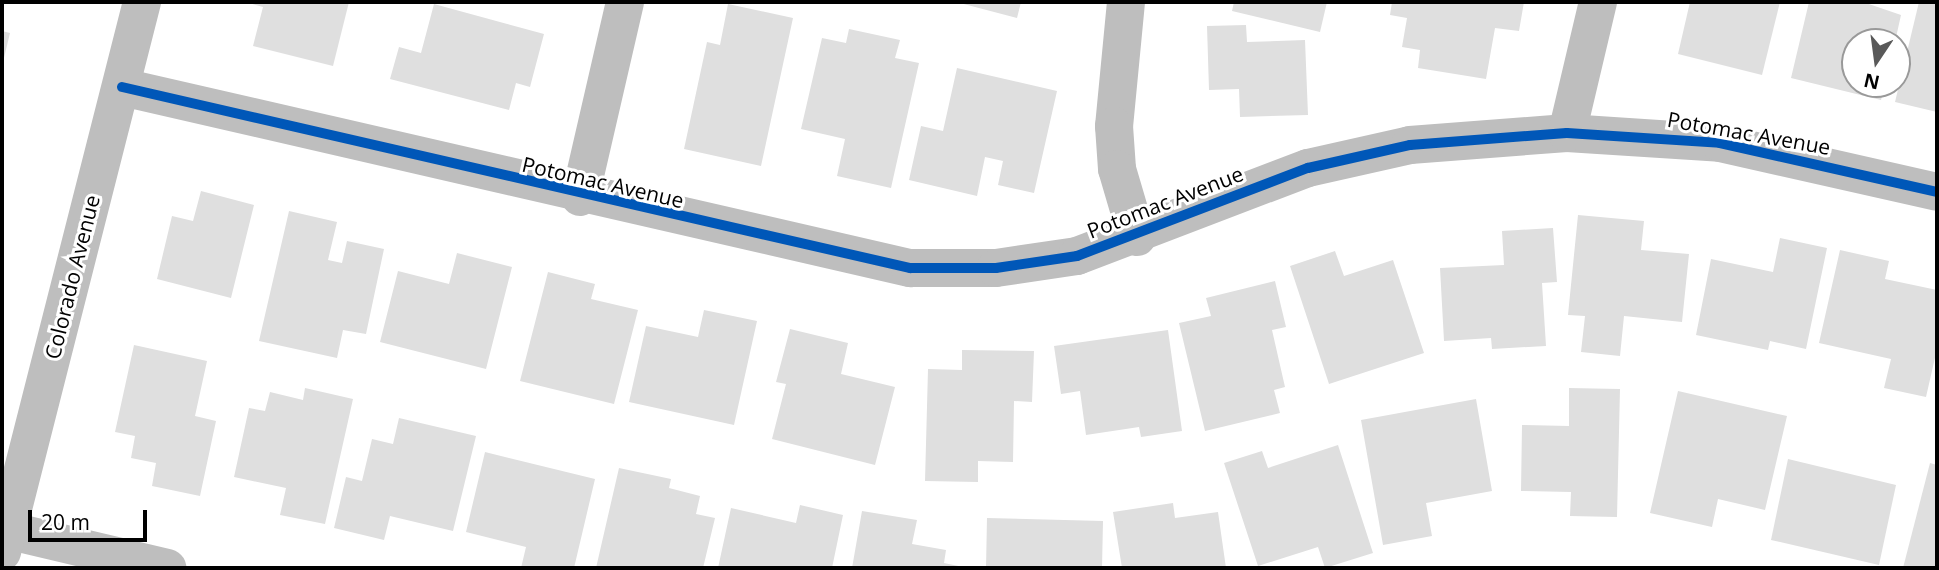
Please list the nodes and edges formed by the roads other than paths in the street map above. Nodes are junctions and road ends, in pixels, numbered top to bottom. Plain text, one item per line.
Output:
1 (142, 2) edge
2 (625, 2) edge
3 (1126, 2) edge
4 (1598, 2) edge
5 (121, 87) junction
6 (1567, 133) junction
7 (1937, 192) edge
8 (580, 197) junction
9 (1137, 237) junction
10 (4, 537) edge
11 (167, 568) edge

1 - 5 street, Colorado Avenue
2 - 8 street
3 - 9 street
4 - 6 street
5 - 8 street, Potomac Avenue
5 - 10 street, Colorado Avenue
6 - 7 street, Potomac Avenue
6 - 9 street, Potomac Avenue
8 - 9 street, Potomac Avenue
10 - 11 street

